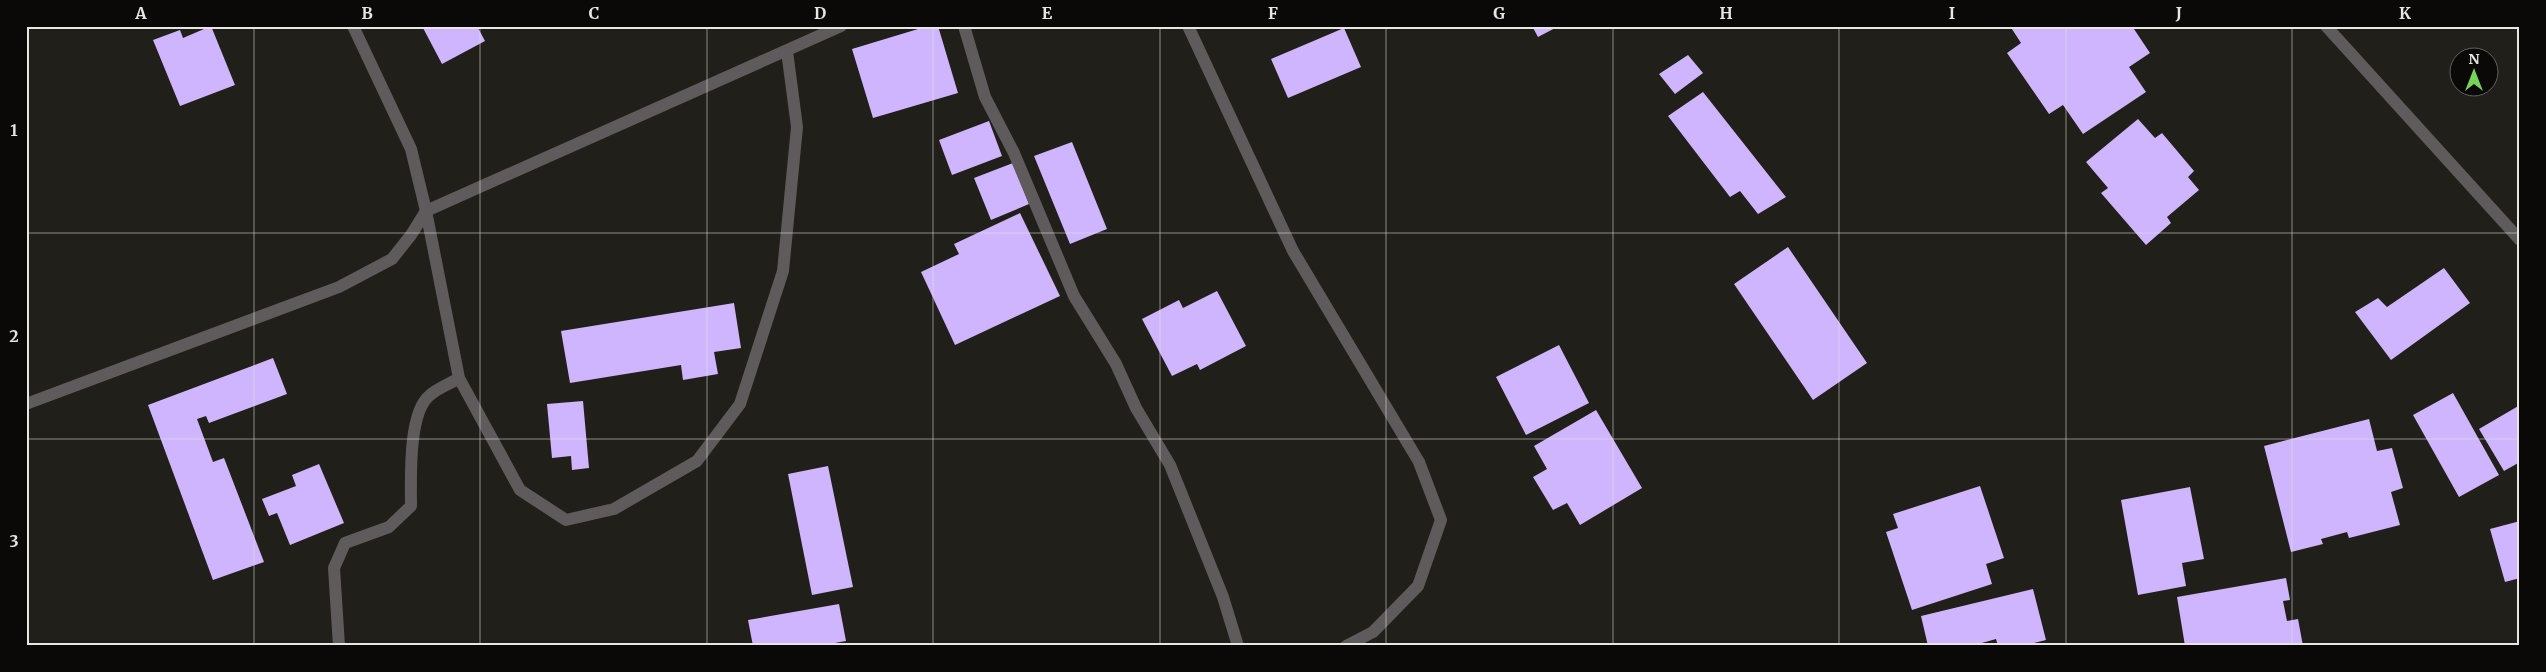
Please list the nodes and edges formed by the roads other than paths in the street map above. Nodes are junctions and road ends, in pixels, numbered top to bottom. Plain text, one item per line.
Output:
1 (353, 26) edge
2 (842, 26) edge
3 (964, 26) edge
4 (1188, 26) edge
5 (2326, 26) edge
6 (787, 51) junction
7 (426, 211) junction
8 (2518, 235) edge
9 (460, 378) junction
10 (26, 404) edge
11 (339, 646) edge
12 (1238, 646) edge
13 (1346, 646) edge

1 - 7 street
2 - 6 street
3 - 12 street
4 - 13 street
5 - 8 street
6 - 7 street
6 - 9 street
7 - 9 street
7 - 10 street
9 - 11 street

